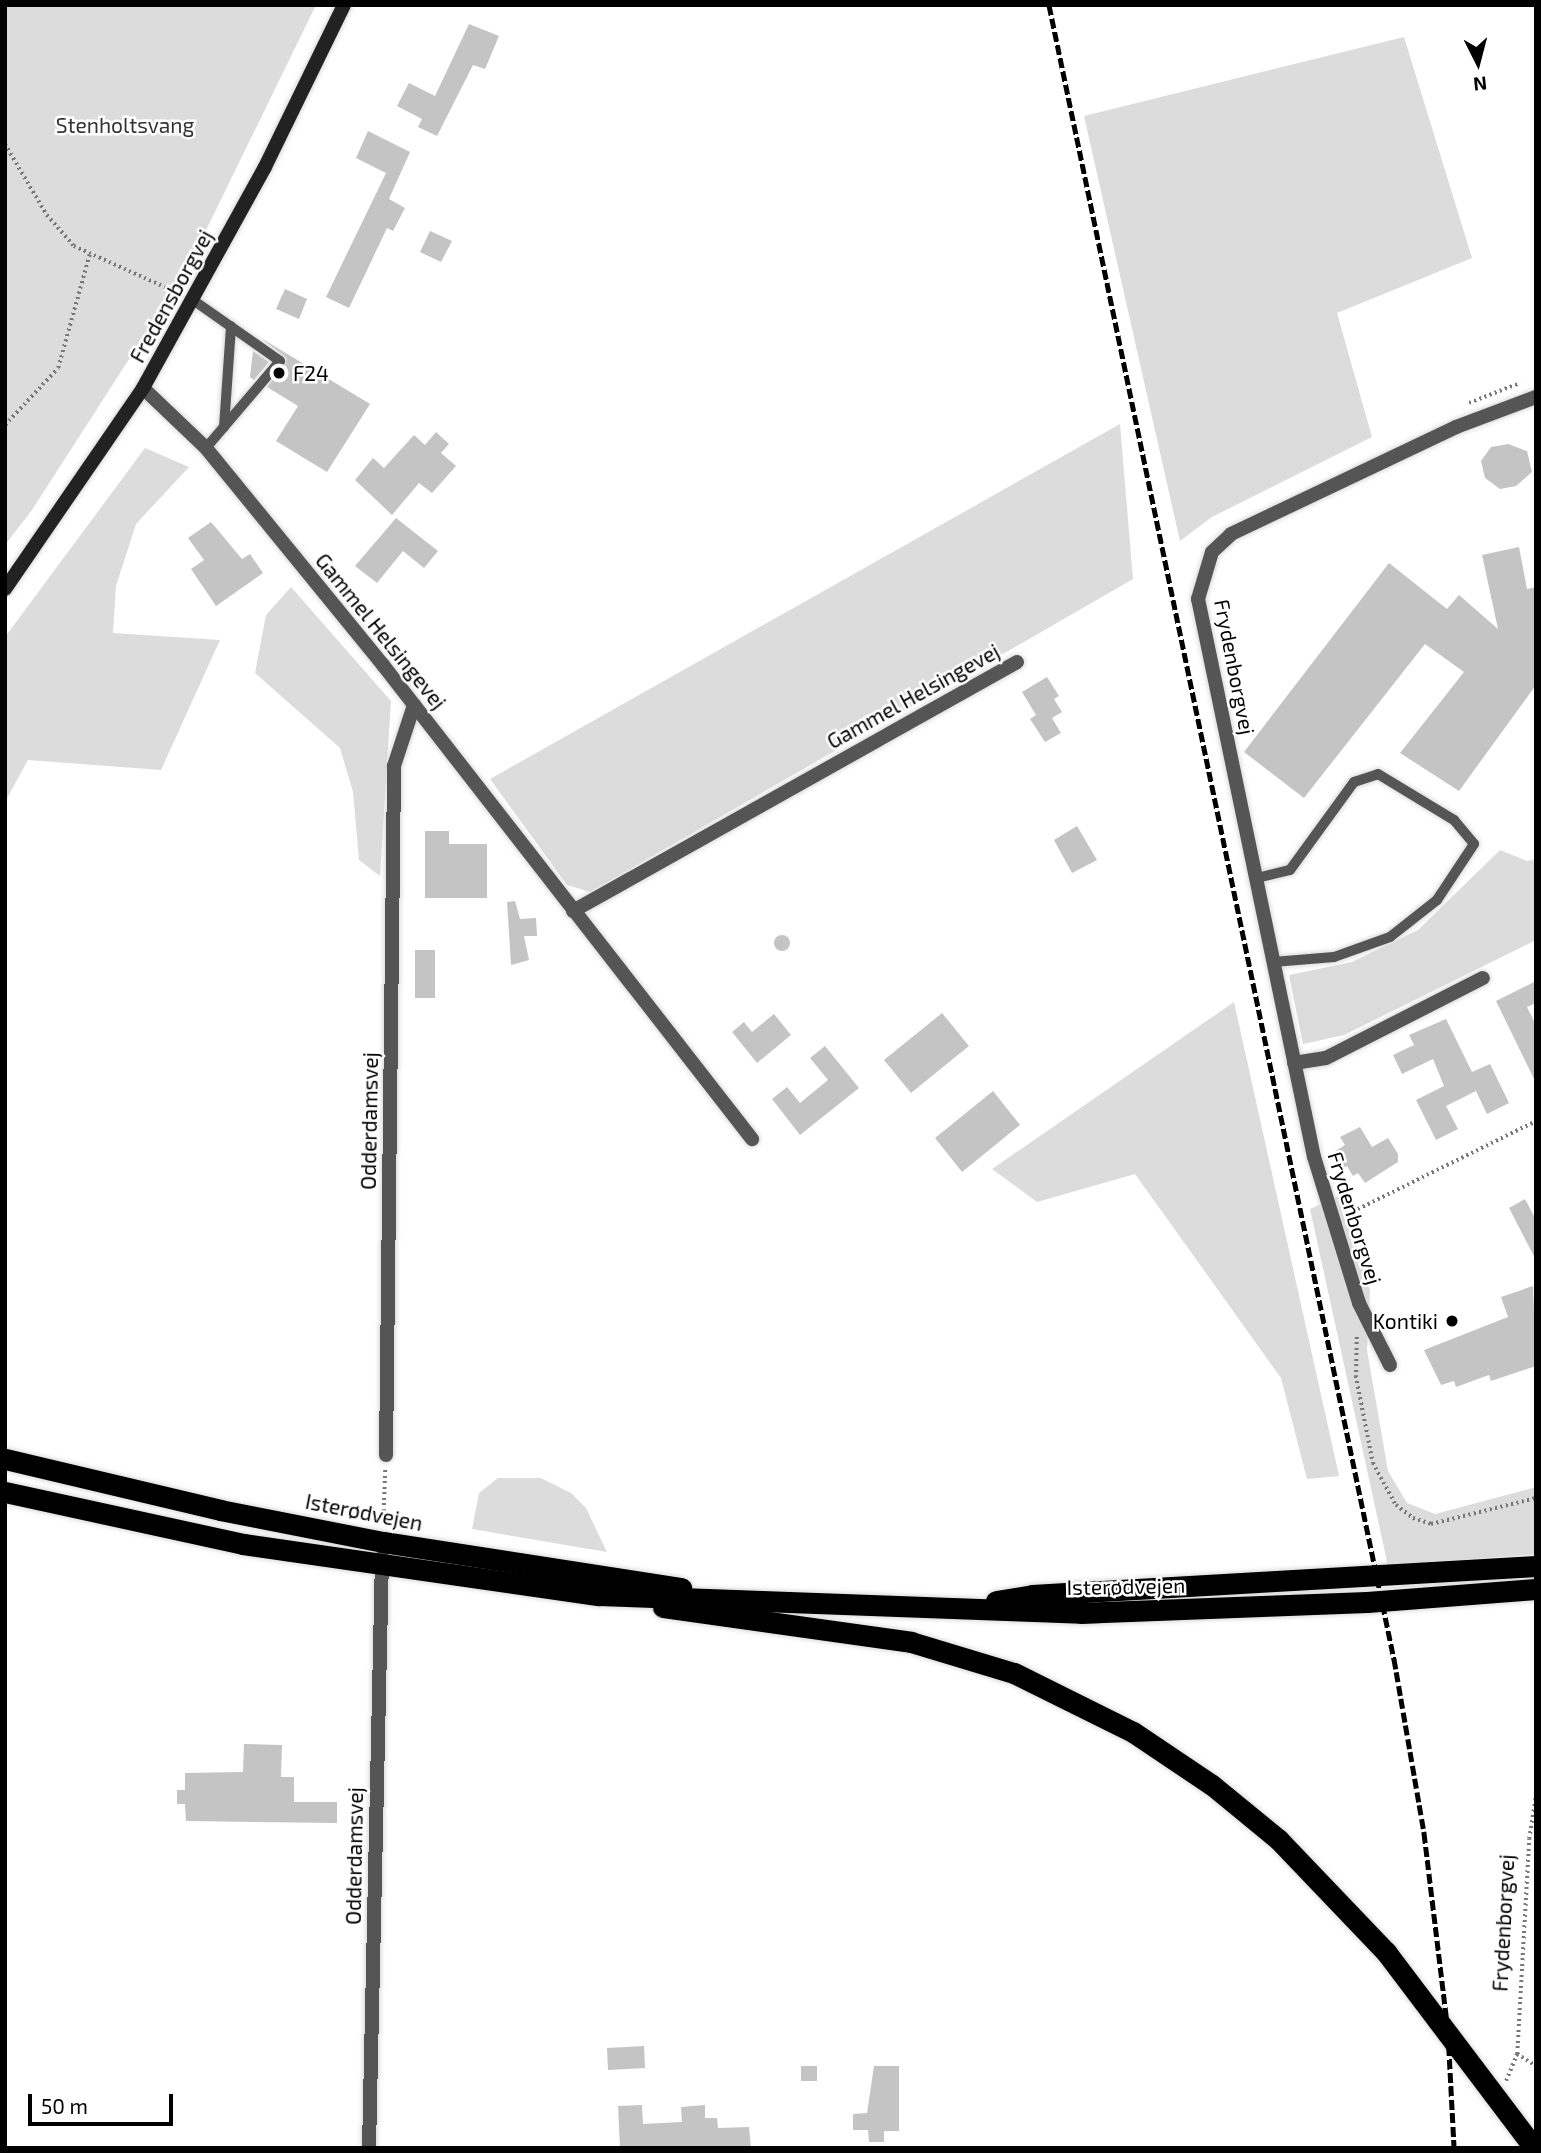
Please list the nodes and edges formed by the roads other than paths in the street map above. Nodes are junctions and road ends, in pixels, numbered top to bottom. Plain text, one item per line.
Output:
1 (344, 5) edge
2 (193, 300) junction
3 (231, 327) junction
4 (143, 388) junction
5 (1536, 397) edge
6 (224, 427) junction
7 (206, 448) junction
8 (6, 588) edge
9 (1017, 662) dead end
10 (414, 705) junction
11 (1257, 878) junction
12 (573, 911) junction
13 (1273, 962) junction
14 (1483, 978) dead end
15 (1294, 1063) junction
16 (752, 1139) dead end
17 (1390, 1365) dead end
18 (5, 1446) edge
19 (386, 1455) road end
20 (5, 1459) edge
21 (79, 1478) junction
22 (7, 1493) edge
23 (383, 1542) junction
24 (382, 1566) junction
25 (1536, 1566) edge
26 (1536, 1588) edge
27 (599, 1595) junction
28 (716, 1597) junction
29 (945, 1609) junction
30 (369, 2148) edge
31 (1534, 2148) edge

1 - 2 street, Fredensborgvej
2 - 3 lane
2 - 4 street, Fredensborgvej
3 - 6 lane
3 - 6 lane
4 - 7 street, Gammel Helsingevej
4 - 8 street, Fredensborgvej
5 - 11 street, Frydenborgvej
6 - 7 lane
7 - 10 street, Gammel Helsingevej
9 - 12 street, Gammel Helsingevej
10 - 12 street, Gammel Helsingevej
10 - 19 street, Odderdamsvej
11 - 13 street, Frydenborgvej
11 - 13 lane
12 - 16 street, Gammel Helsingevej
13 - 15 street, Frydenborgvej
14 - 15 street
15 - 17 street, Frydenborgvej
18 - 21 highway
20 - 21 highway, Isterødvejen
21 - 23 highway, Isterødvejen
22 - 24 highway, Isterødvejen
23 - 24 street, Odderdamsvej
23 - 28 highway, Isterødvejen
24 - 27 highway, Isterødvejen
24 - 30 street, Odderdamsvej
25 - 29 highway
26 - 29 highway, Isterødvejen
27 - 28 highway, Isterødvejen
27 - 31 highway
28 - 29 highway, Isterødvejen

